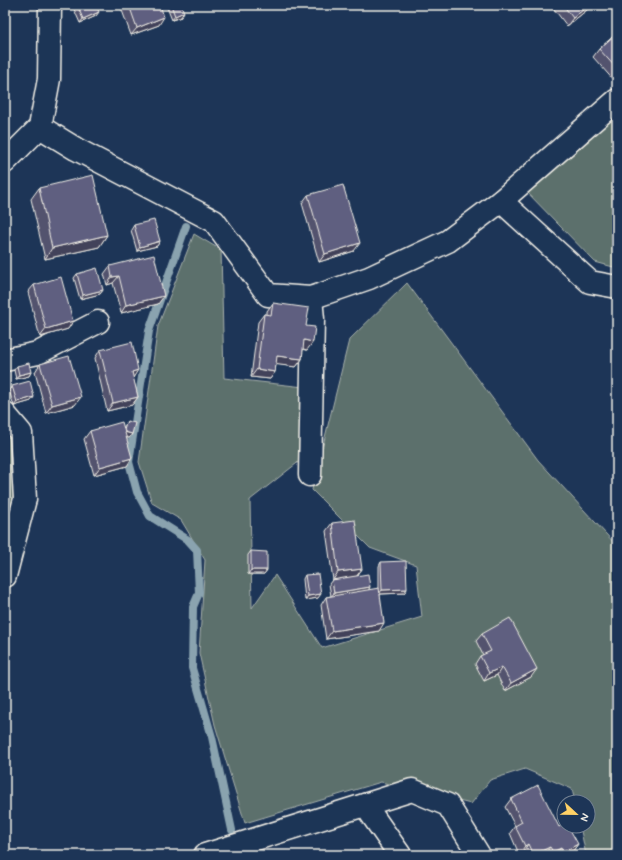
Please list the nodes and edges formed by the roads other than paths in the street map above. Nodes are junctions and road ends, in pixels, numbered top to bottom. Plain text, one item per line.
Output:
1 (50, 5) edge
2 (617, 100) edge
3 (40, 127) junction
4 (5, 162) edge
5 (501, 202) junction
6 (617, 287) edge
7 (311, 298) junction
8 (98, 322) dead end
9 (5, 360) edge
10 (5, 414) edge
11 (310, 475) dead end
12 (5, 576) edge
13 (365, 805) junction
14 (205, 855) edge
15 (400, 855) edge
16 (479, 855) edge

1 - 3 street
2 - 5 street
3 - 4 street
3 - 7 street
5 - 6 street
5 - 7 street
7 - 11 street
8 - 9 street
10 - 12 street
13 - 14 street
13 - 15 street
13 - 16 street

